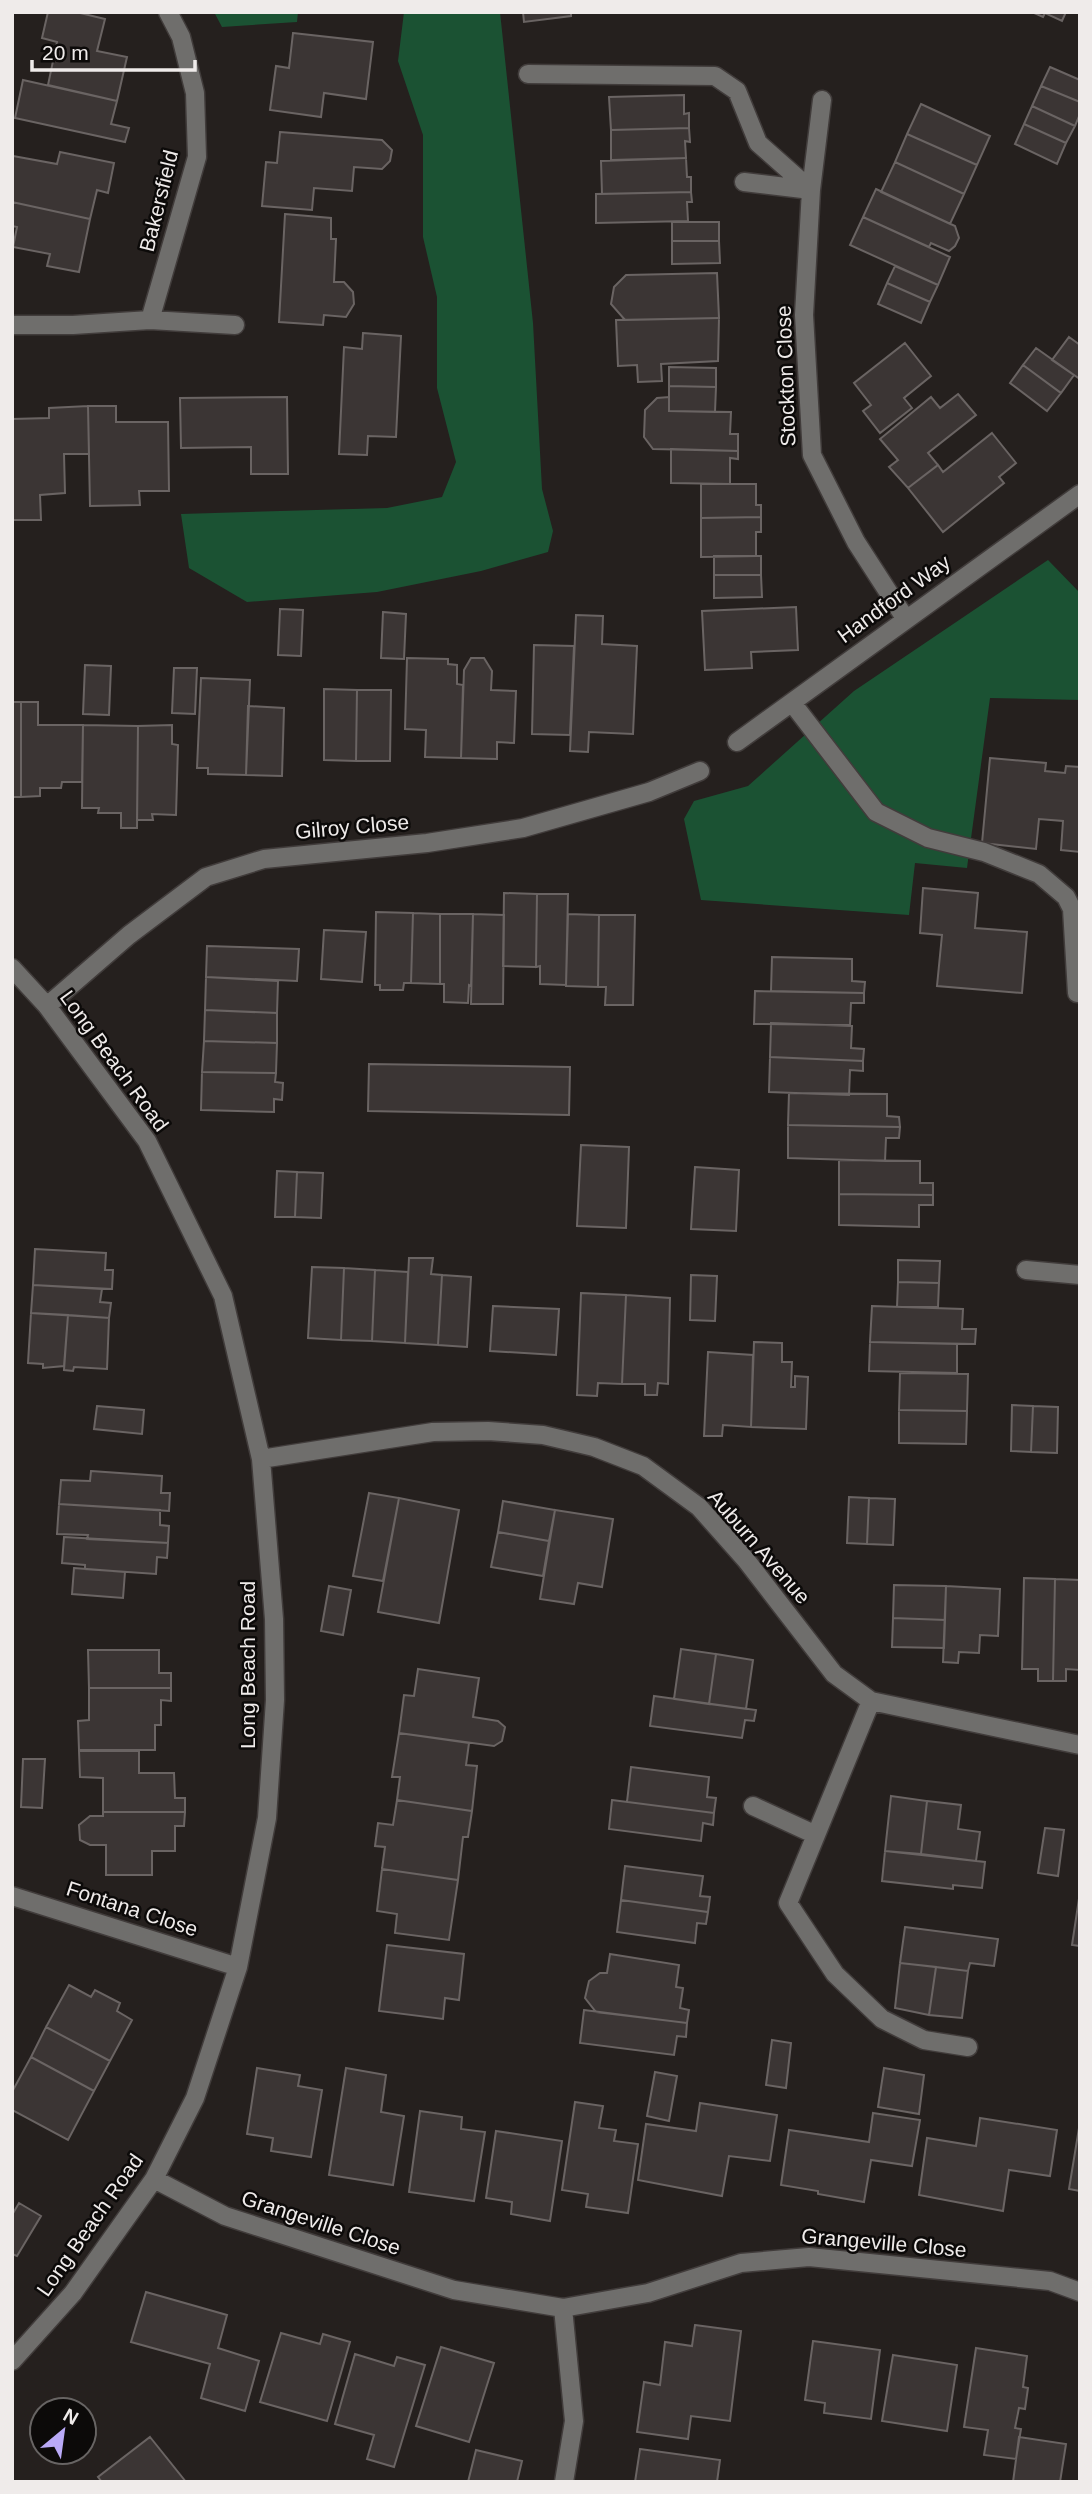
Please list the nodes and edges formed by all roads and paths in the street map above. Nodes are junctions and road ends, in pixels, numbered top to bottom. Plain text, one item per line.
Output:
1 (168, 12) edge
2 (528, 74) dead end
3 (822, 100) dead end
4 (744, 182) dead end
5 (811, 190) junction
6 (150, 320) junction
7 (12, 325) edge
8 (235, 325) dead end
9 (1080, 494) edge
10 (905, 618) junction
11 (793, 704) junction
12 (737, 743) dead end
13 (700, 771) dead end
14 (12, 968) edge
15 (1080, 993) edge
16 (47, 1006) junction
17 (1026, 1270) dead end
18 (1080, 1275) edge
19 (261, 1458) junction
20 (871, 1701) junction
21 (1080, 1745) edge
22 (753, 1806) dead end
23 (816, 1835) junction
24 (12, 1896) edge
25 (238, 1967) junction
26 (968, 2046) dead end
27 (154, 2179) junction
28 (1080, 2292) edge
29 (563, 2308) junction
30 (12, 2361) edge
31 (564, 2482) edge

1 - 6 street, Bakersfield
2 - 5 street
3 - 5 street, Stockton Close
4 - 5 street
5 - 10 street, Stockton Close
6 - 7 street
6 - 8 street
9 - 10 street, Handford Way
10 - 11 street, Handford Way
11 - 12 street, Handford Way
11 - 15 street
13 - 16 street, Gilroy Close
14 - 16 street, Long Beach Road
16 - 19 street, Long Beach Road
17 - 18 street
19 - 20 street, Auburn Avenue
19 - 25 street, Long Beach Road
20 - 21 street, Auburn Avenue
20 - 23 street
22 - 23 street
23 - 26 street
24 - 25 street, Fontana Close
25 - 27 street, Long Beach Road
27 - 29 street, Grangeville Close
27 - 30 street, Long Beach Road
28 - 29 street, Grangeville Close
29 - 31 street

